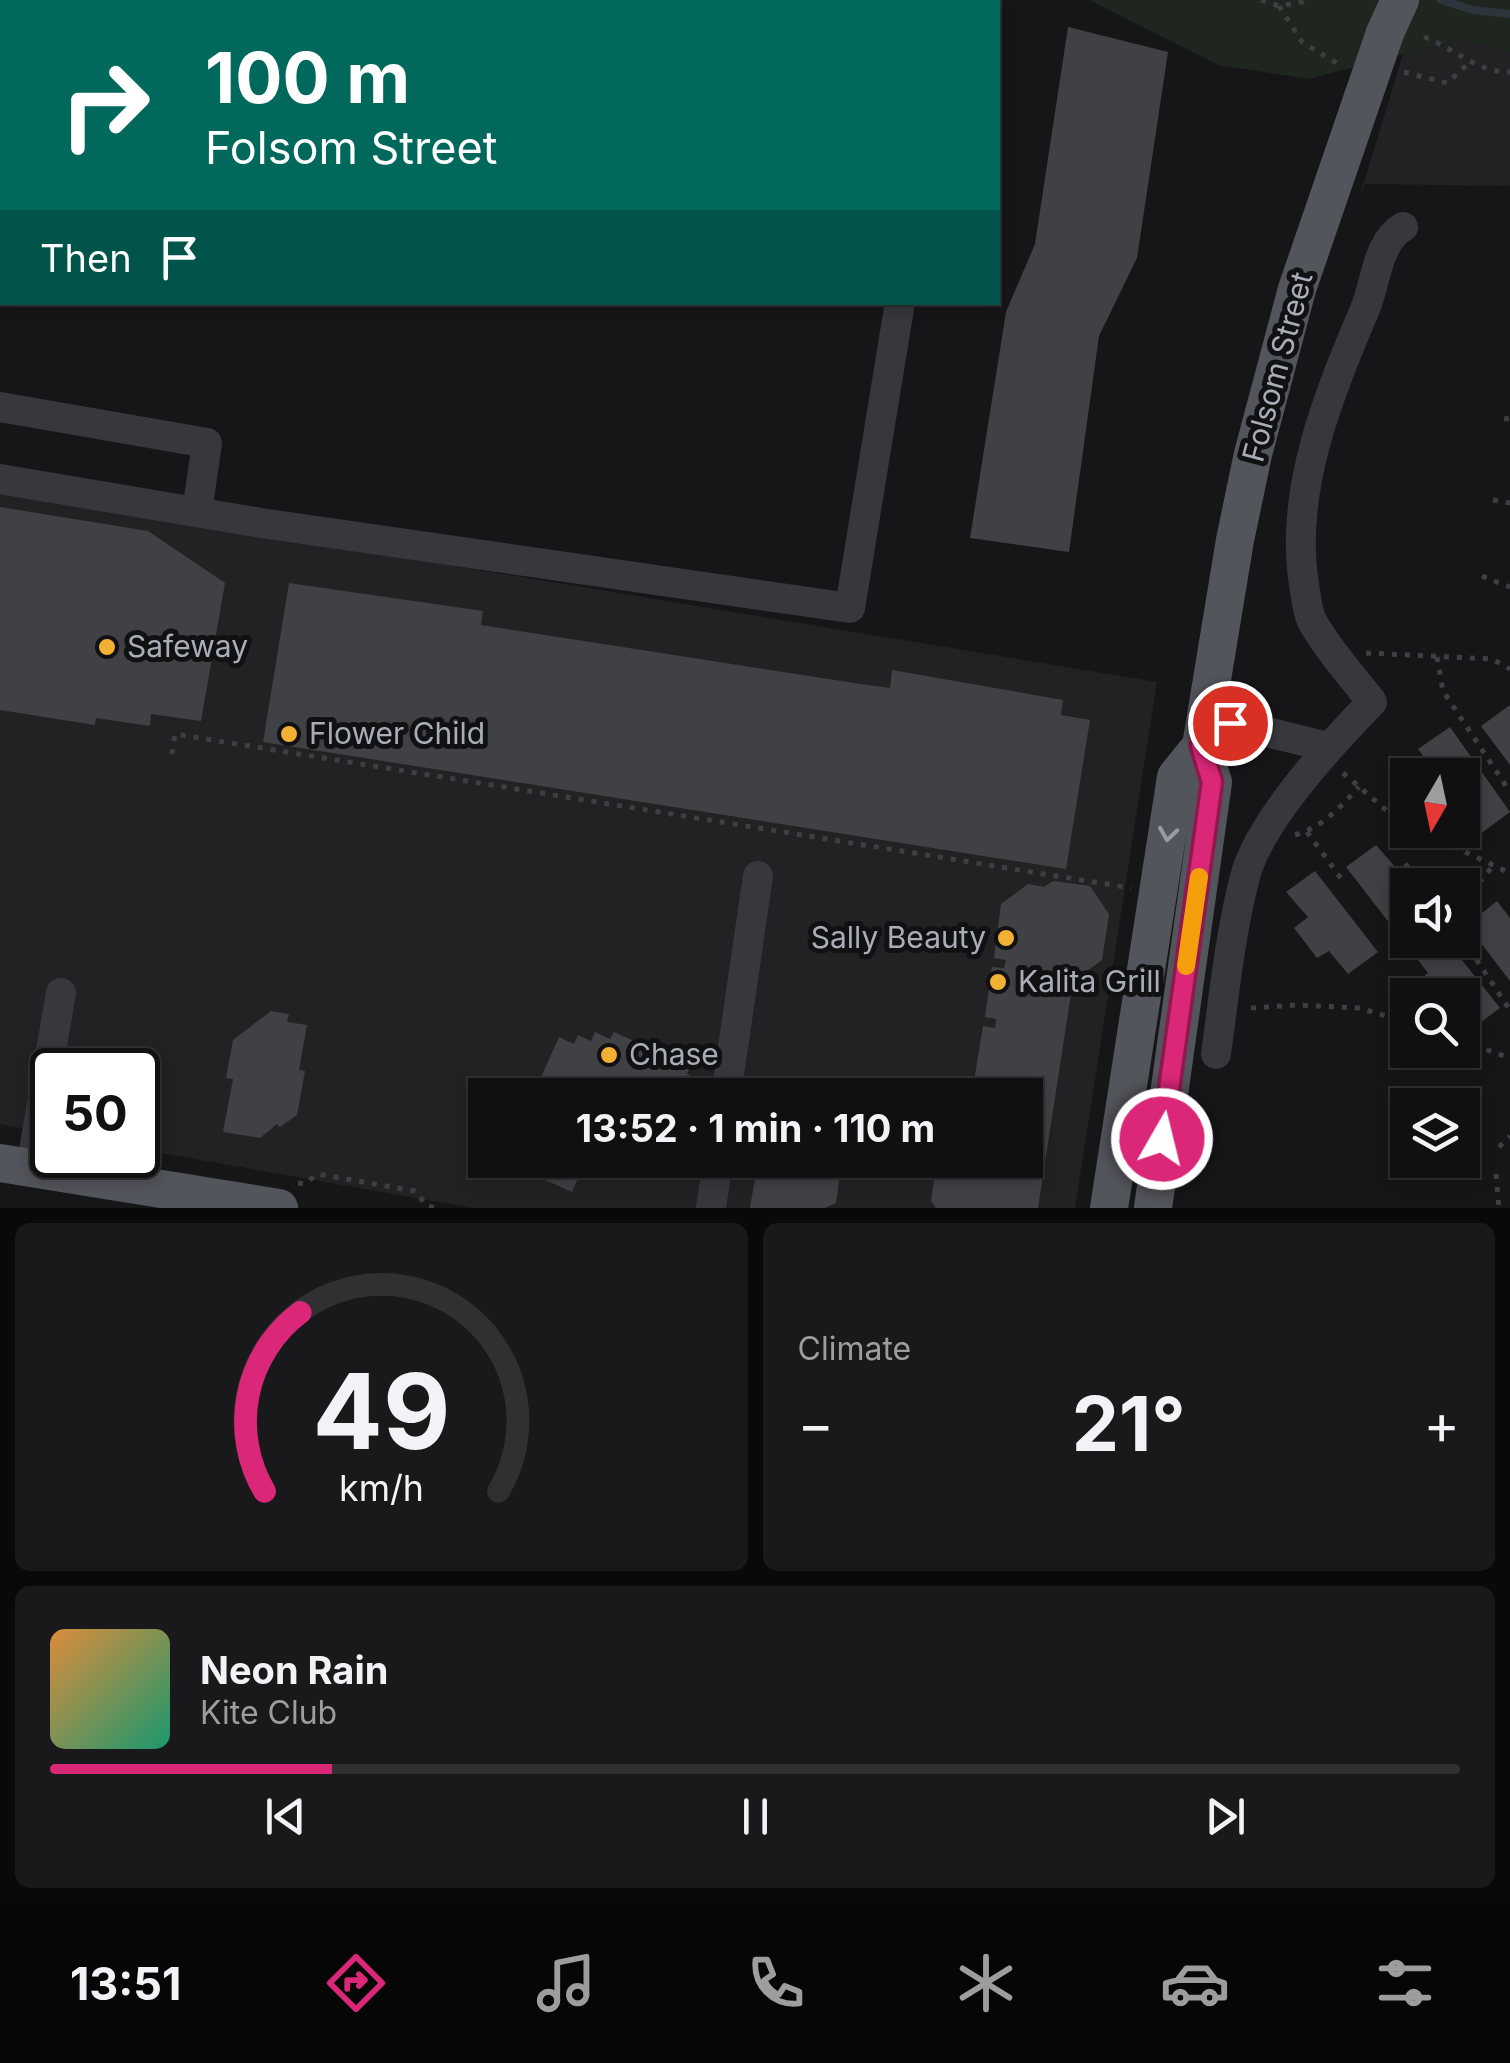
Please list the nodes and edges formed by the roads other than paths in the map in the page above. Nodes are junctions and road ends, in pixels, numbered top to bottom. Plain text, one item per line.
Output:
1 (1393, 16) edge
2 (1403, 227) dead end
3 (900, 305) edge
4 (0, 407) edge
5 (0, 480) edge
6 (197, 512) junction
7 (1204, 732) junction
8 (1325, 751) junction
9 (758, 876) dead end
10 (61, 994) dead end
11 (1216, 1054) dead end
12 (728, 1078) edge
13 (16, 1165) edge
14 (715, 1178) edge
15 (279, 1208) edge
16 (711, 1208) edge
17 (1109, 1208) edge
18 (1153, 1208) edge

1 - 7 main road, Folsom Street
2 - 8 lane
3 - 6 lane
4 - 6 lane
5 - 6 lane
7 - 8 lane
7 -> 17 main road, Folsom Street
7 - 18 main road, Folsom Street
8 - 11 lane
9 - 12 lane
10 - 13 lane
13 - 15 main road
14 - 16 lane

